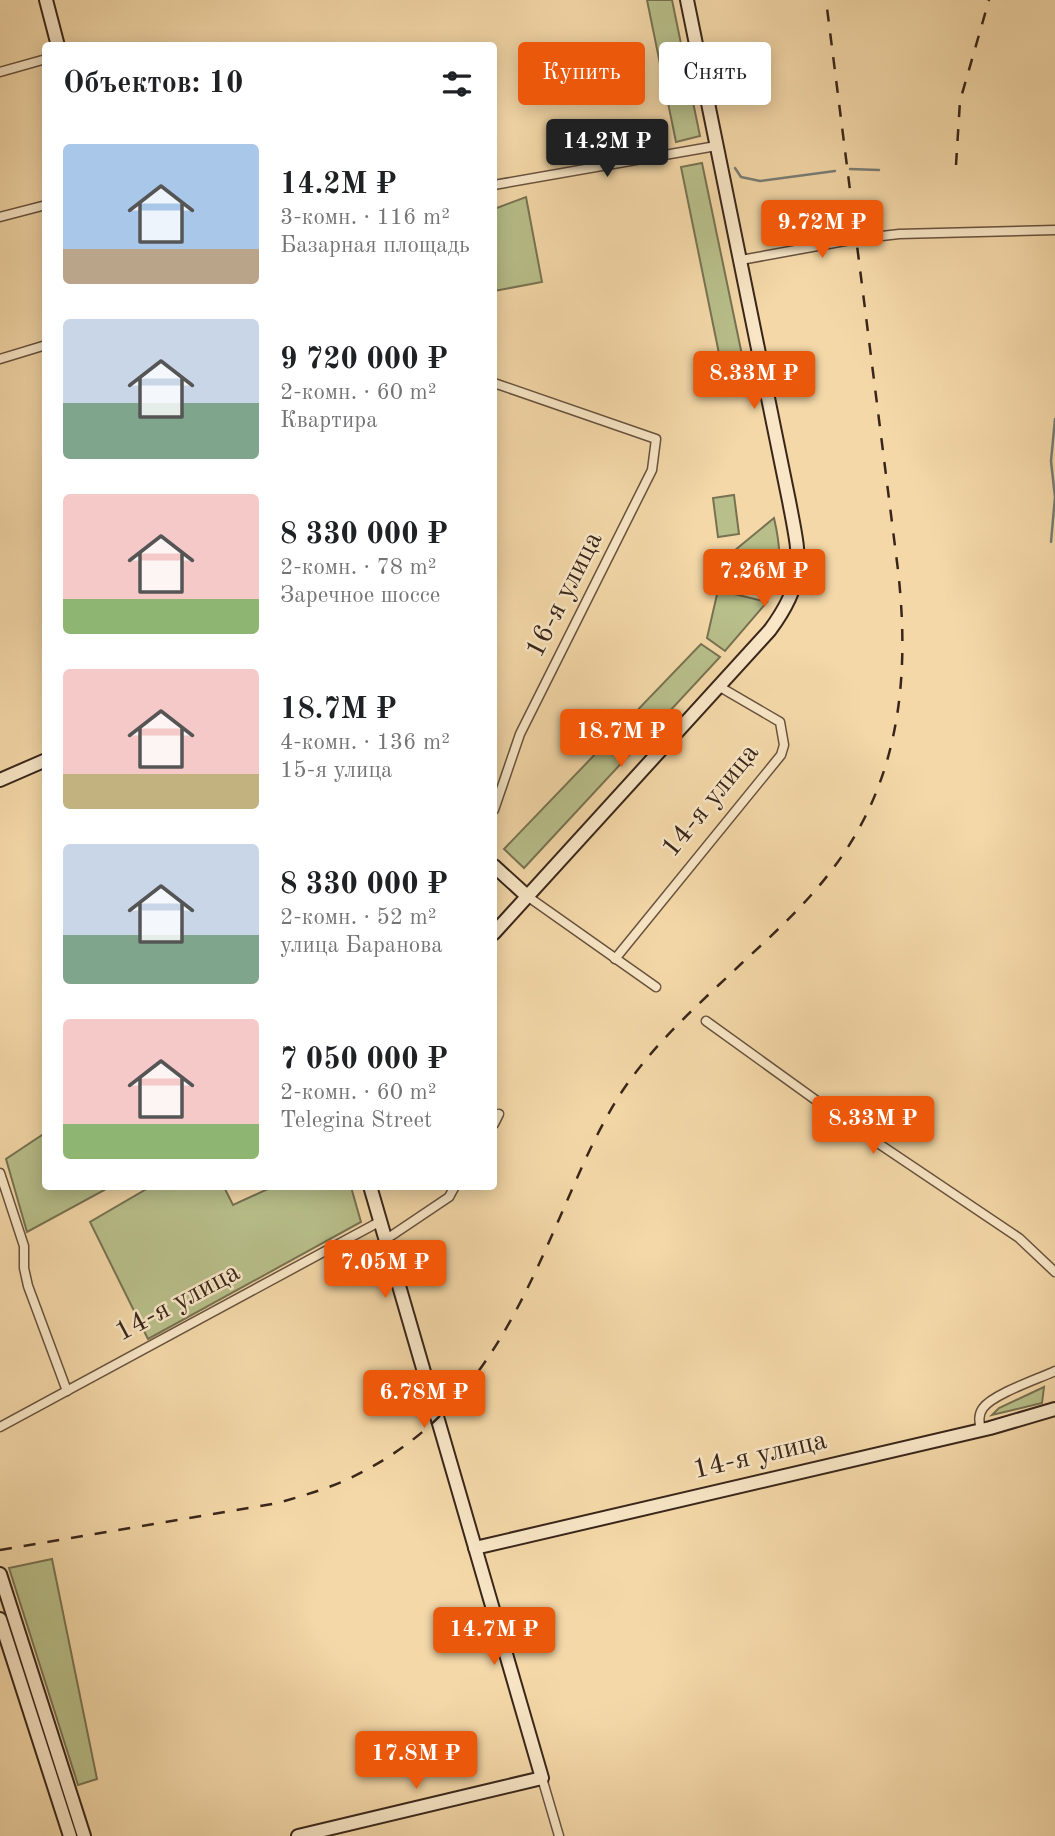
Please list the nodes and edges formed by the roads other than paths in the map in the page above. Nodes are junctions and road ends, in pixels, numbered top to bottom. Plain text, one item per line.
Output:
1 (46, 0) edge
2 (687, 0) edge
3 (57, 42) edge
4 (42, 60) edge
5 (0, 72) edge
6 (716, 146) junction
7 (497, 184) edge
8 (42, 206) edge
9 (0, 217) edge
10 (1055, 230) edge
11 (741, 260) junction
12 (42, 346) edge
13 (0, 359) edge
14 (497, 385) edge
15 (720, 687) junction
16 (42, 762) edge
17 (0, 780) edge
18 (497, 801) edge
19 (497, 869) edge
20 (527, 896) junction
21 (497, 930) edge
22 (615, 959) junction
23 (656, 987) dead end
24 (706, 1021) dead end
25 (499, 1114) dead end
26 (497, 1118) edge
27 (0, 1173) edge
28 (371, 1190) edge
29 (453, 1190) edge
30 (379, 1222) junction
31 (385, 1240) junction
32 (1055, 1272) edge
33 (1055, 1371) edge
34 (68, 1391) junction
35 (1055, 1409) edge
36 (1055, 1418) edge
37 (0, 1427) edge
38 (986, 1429) junction
39 (475, 1548) junction
40 (0, 1574) edge
41 (0, 1619) edge
42 (542, 1778) junction
43 (70, 1836) edge
44 (84, 1836) edge
45 (299, 1836) edge
46 (559, 1836) edge

1 - 3 main road
2 - 6 main road
4 - 5 street
6 - 7 street
6 - 11 main road
8 - 9 street
10 - 11 street
11 - 15 main road
12 - 13 street
14 - 18 street, 16-я улица
15 - 20 main road
15 - 22 street, 14-я улица
16 - 17 main road
19 - 20 main road
20 - 21 main road
20 - 22 street
22 - 23 street
24 - 32 street
25 - 26 street
27 - 34 street
28 - 30 main road
29 - 31 street
30 - 31 main road
30 - 34 street, 14-я улица
31 - 39 main road
33 - 38 street
34 - 37 street, 14-я улица
35 - 38 main road, 14-я улица
36 - 38 main road
38 - 39 main road, 14-я улица
39 - 42 main road
40 - 44 main road
41 - 43 main road
42 - 45 main road
42 - 46 street

